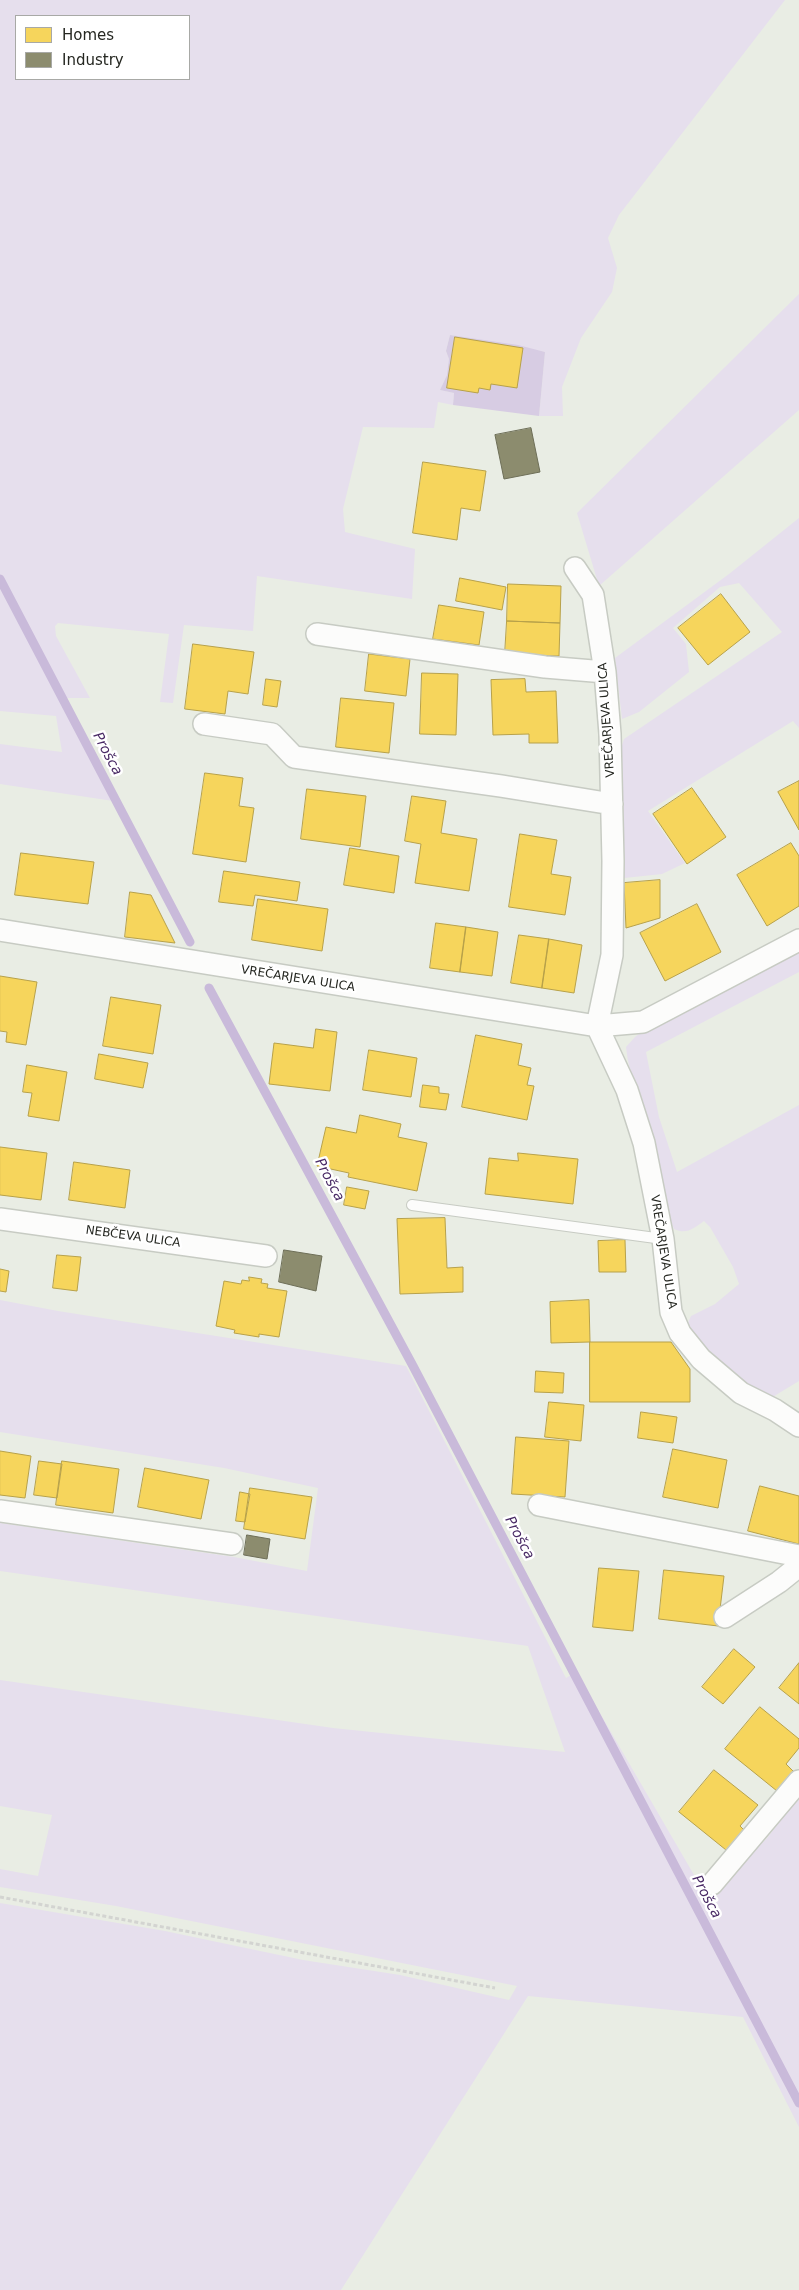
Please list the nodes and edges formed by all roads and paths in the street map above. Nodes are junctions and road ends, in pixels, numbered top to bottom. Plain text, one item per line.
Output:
1 (576, 568) dead end
2 (317, 634) dead end
3 (605, 672) junction
4 (204, 724) dead end
5 (612, 804) junction
6 (0, 930) edge
7 (799, 940) edge
8 (597, 1026) junction
9 (412, 1205) dead end
10 (0, 1219) edge
11 (663, 1239) junction
12 (266, 1256) dead end
13 (799, 1426) edge
14 (539, 1505) dead end
15 (0, 1512) edge
16 (232, 1544) dead end
17 (799, 1556) edge
18 (799, 1566) edge
19 (725, 1617) dead end
20 (799, 1781) edge
21 (712, 1884) dead end
22 (0, 1897) edge
23 (495, 1988) dead end

1 - 3 street, VREČARJEVA ULICA
2 - 3 street
3 - 5 street, VREČARJEVA ULICA
4 - 5 street
5 - 8 street, VREČARJEVA ULICA
6 - 8 street, VREČARJEVA ULICA
7 - 8 street, VREČARJEVA ULICA
8 - 11 street, VREČARJEVA ULICA
9 - 11 lane
10 - 12 street, NEBČEVA ULICA
11 - 13 street, VREČARJEVA ULICA
14 - 17 street
15 - 16 street
18 - 19 street
20 - 21 street
22 - 23 path

